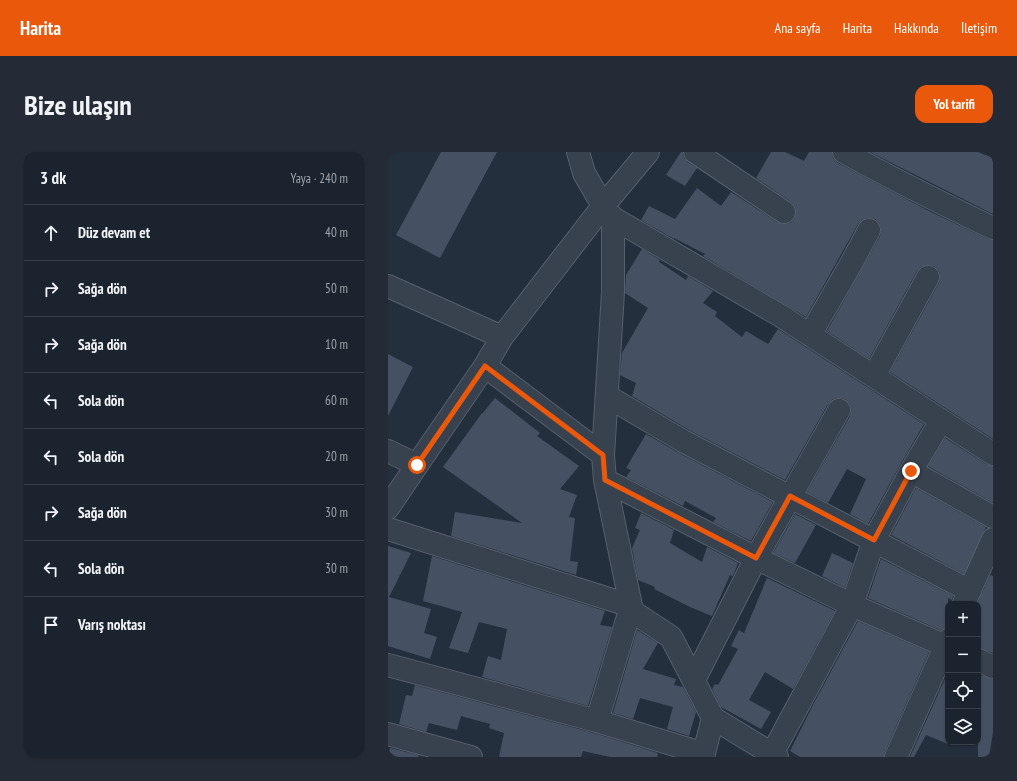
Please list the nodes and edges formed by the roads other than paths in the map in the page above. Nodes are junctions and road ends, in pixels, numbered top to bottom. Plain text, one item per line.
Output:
1 (578, 152) edge
2 (648, 152) edge
3 (695, 152) edge
4 (844, 152) edge
5 (608, 212) junction
6 (784, 212) dead end
7 (993, 228) edge
8 (869, 230) dead end
9 (928, 277) dead end
10 (388, 286) edge
11 (810, 335) junction
12 (502, 337) junction
13 (485, 366) junction
14 (874, 376) junction
15 (606, 396) junction
16 (839, 410) dead end
17 (941, 421) junction
18 (990, 446) edge
19 (388, 451) edge
20 (603, 455) junction
21 (417, 465) junction
22 (911, 471) junction
23 (605, 480) junction
24 (790, 496) junction
25 (388, 508) edge
26 (993, 517) edge
27 (388, 529) edge
28 (993, 539) edge
29 (874, 540) junction
30 (756, 558) junction
31 (967, 597) edge
32 (852, 605) junction
33 (631, 608) junction
34 (945, 643) edge
35 (945, 648) edge
36 (981, 661) edge
37 (388, 665) edge
38 (993, 667) edge
39 (694, 680) junction
40 (713, 718) junction
41 (597, 721) junction
42 (388, 734) edge
43 (774, 755) edge
44 (704, 756) edge
45 (471, 757) edge
46 (896, 757) edge

1 - 5 street
2 - 5 street
3 - 6 street
4 - 7 street
5 - 11 street
5 - 12 street
5 - 15 street
8 - 11 street
9 - 14 street
10 - 12 street
11 - 14 street
12 - 13 street
13 - 20 street
13 - 21 street
14 - 17 street
15 - 20 street
15 - 24 street
16 - 24 street
17 - 18 street
17 - 22 street
19 - 21 street
20 - 23 street
21 - 25 street
22 - 26 street
22 - 29 street
23 - 30 street
23 - 33 street
24 - 29 street
24 - 30 street
27 - 33 street
28 - 31 street
29 - 31 street
29 - 32 street
30 - 32 street
30 - 39 street
32 - 34 street
32 - 43 street
33 - 39 street
33 - 41 street
35 - 46 street
36 - 38 street
37 - 41 street
39 - 40 street
40 - 43 street
40 - 44 street
41 - 44 street
42 - 45 street

